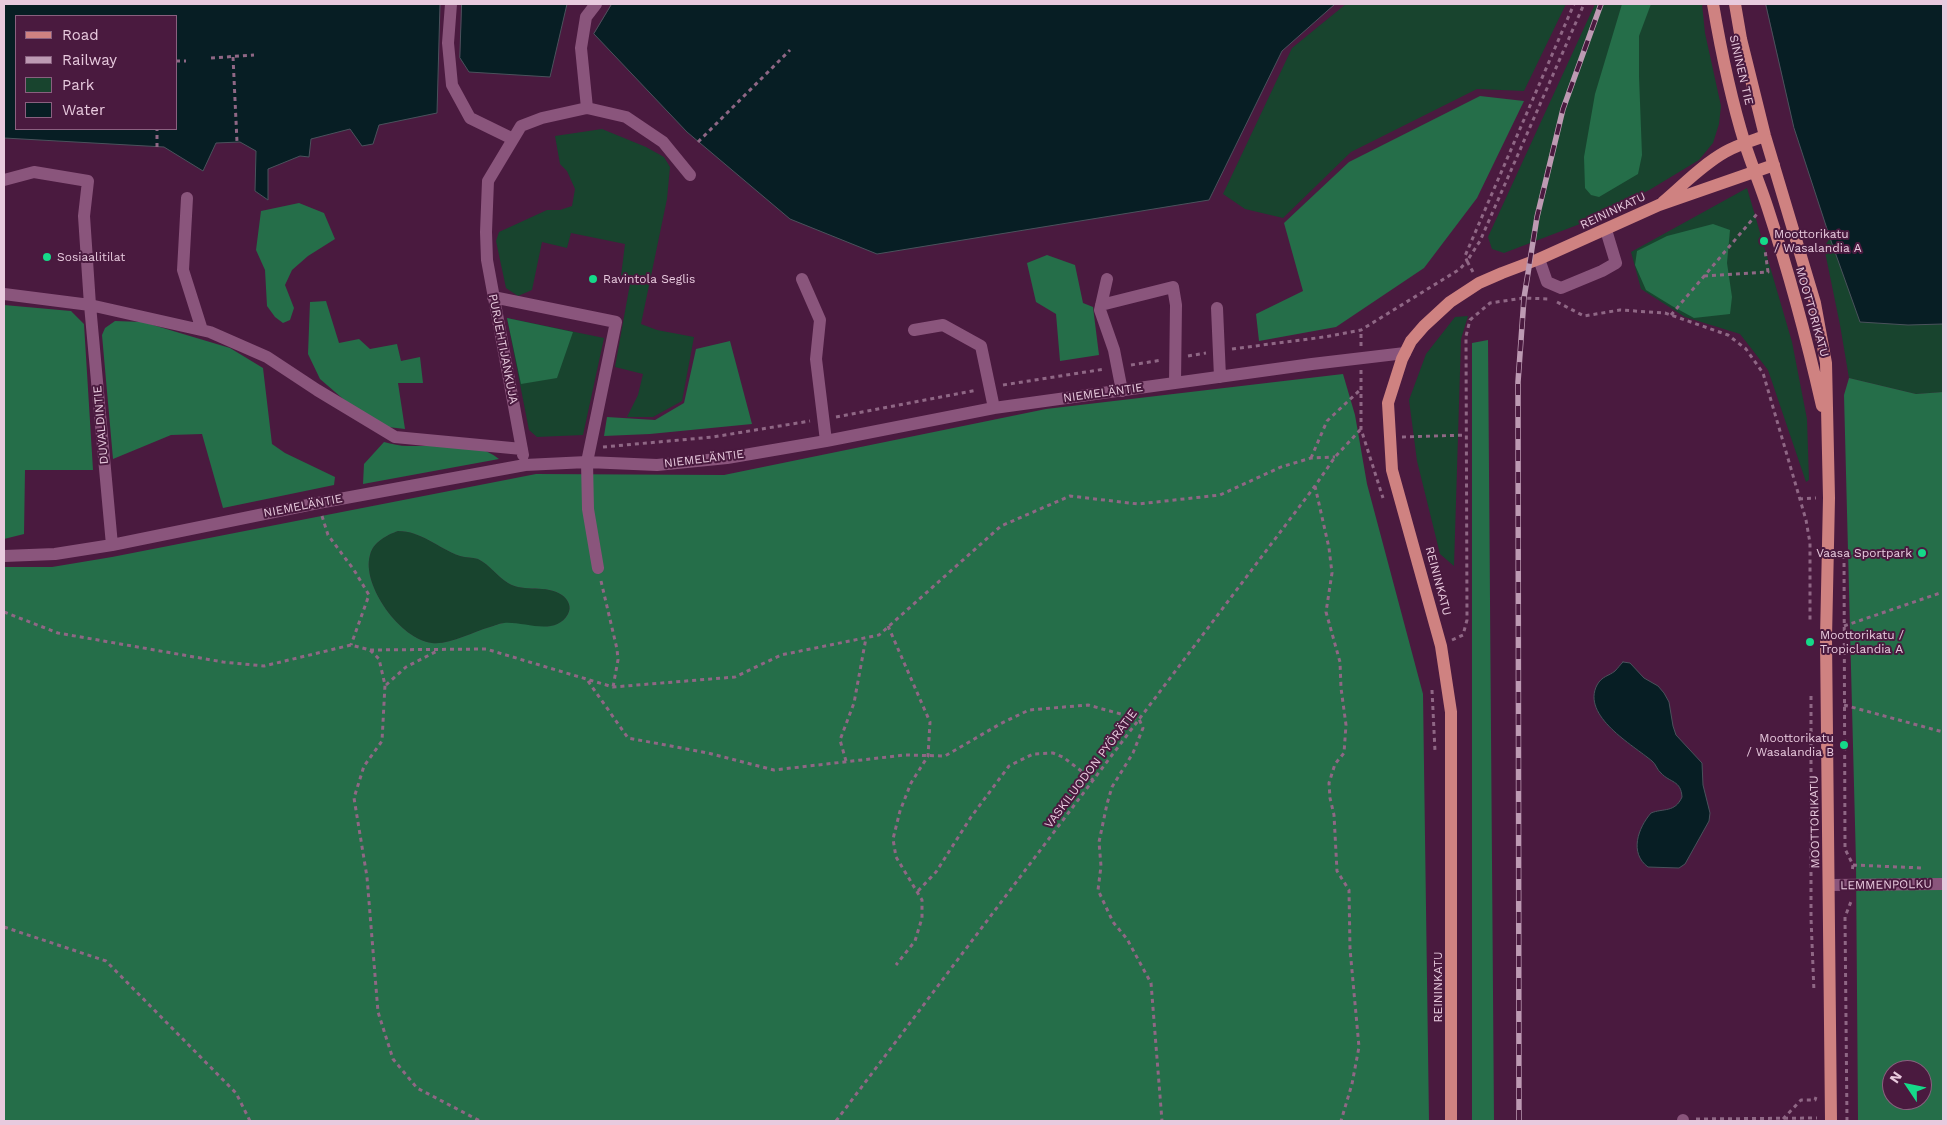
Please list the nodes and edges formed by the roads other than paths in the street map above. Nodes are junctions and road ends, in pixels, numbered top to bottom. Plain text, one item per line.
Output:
1 (451, 4) edge
2 (596, 4) edge
3 (1713, 4) edge
4 (1736, 4) edge
5 (587, 108) junction
6 (1765, 136) junction
7 (513, 139) junction
8 (1745, 143) junction
9 (1774, 165) junction
10 (1755, 173) junction
11 (690, 175) dead end
12 (4, 180) edge
13 (187, 198) dead end
14 (1659, 205) junction
15 (1606, 230) junction
16 (1539, 259) junction
17 (802, 279) dead end
18 (1107, 279) dead end
19 (4, 294) edge
20 (494, 297) junction
21 (1101, 305) junction
22 (90, 306) junction
23 (1217, 308) dead end
24 (202, 330) junction
25 (914, 330) dead end
26 (1405, 353) junction
27 (1220, 377) junction
28 (1175, 383) junction
29 (1122, 390) junction
30 (994, 408) junction
31 (1828, 433) junction
32 (826, 441) junction
33 (522, 449) junction
34 (588, 462) junction
35 (524, 465) junction
36 (112, 545) junction
37 (4, 556) edge
38 (598, 568) road end
39 (1943, 884) edge
40 (1829, 885) junction
41 (1831, 1119) edge
42 (1451, 1121) edge

1 - 7 street
2 - 5 street
3 - 8 main road, SININEN TIE
4 - 6 main road
5 - 7 street, PURJEHTIJANKUJA
5 - 11 street
6 - 8 main road, REININKATU
6 - 9 main road
7 - 20 street, PURJEHTIJANKUJA
8 - 10 main road, MOOTTORIKATU
8 - 14 main road, REININKATU
9 - 10 main road, REININKATU
9 - 31 main road, MOOTTORIKATU
10 - 14 main road, REININKATU
10 - 31 main road, MOOTTORIKATU
12 - 22 street, DUVALDINTIE
13 - 24 street
14 - 15 main road, REININKATU
15 - 16 main road, REININKATU
15 - 16 street
16 - 26 main road, REININKATU
17 - 32 street
18 - 21 street
19 - 22 street
20 - 33 street, PURJEHTIJANKUJA
20 - 34 street
21 - 28 street
21 - 29 street
22 - 24 street
22 - 36 street, DUVALDINTIE
23 - 27 street
24 - 33 street
25 - 30 street
26 - 27 street, NIEMELÄNTIE
26 - 42 main road, REININKATU
27 - 28 street, NIEMELÄNTIE
28 - 29 street, NIEMELÄNTIE
29 - 30 street, NIEMELÄNTIE
30 - 32 street, NIEMELÄNTIE
31 - 40 main road, MOOTTORIKATU
32 - 34 street, NIEMELÄNTIE
33 - 35 street, PURJEHTIJANKUJA
34 - 35 street, NIEMELÄNTIE
34 - 38 street
35 - 36 street, NIEMELÄNTIE
36 - 37 street, NIEMELÄNTIE
39 - 40 street, LEMMENPOLKU
40 - 41 main road, MOOTTORIKATU

